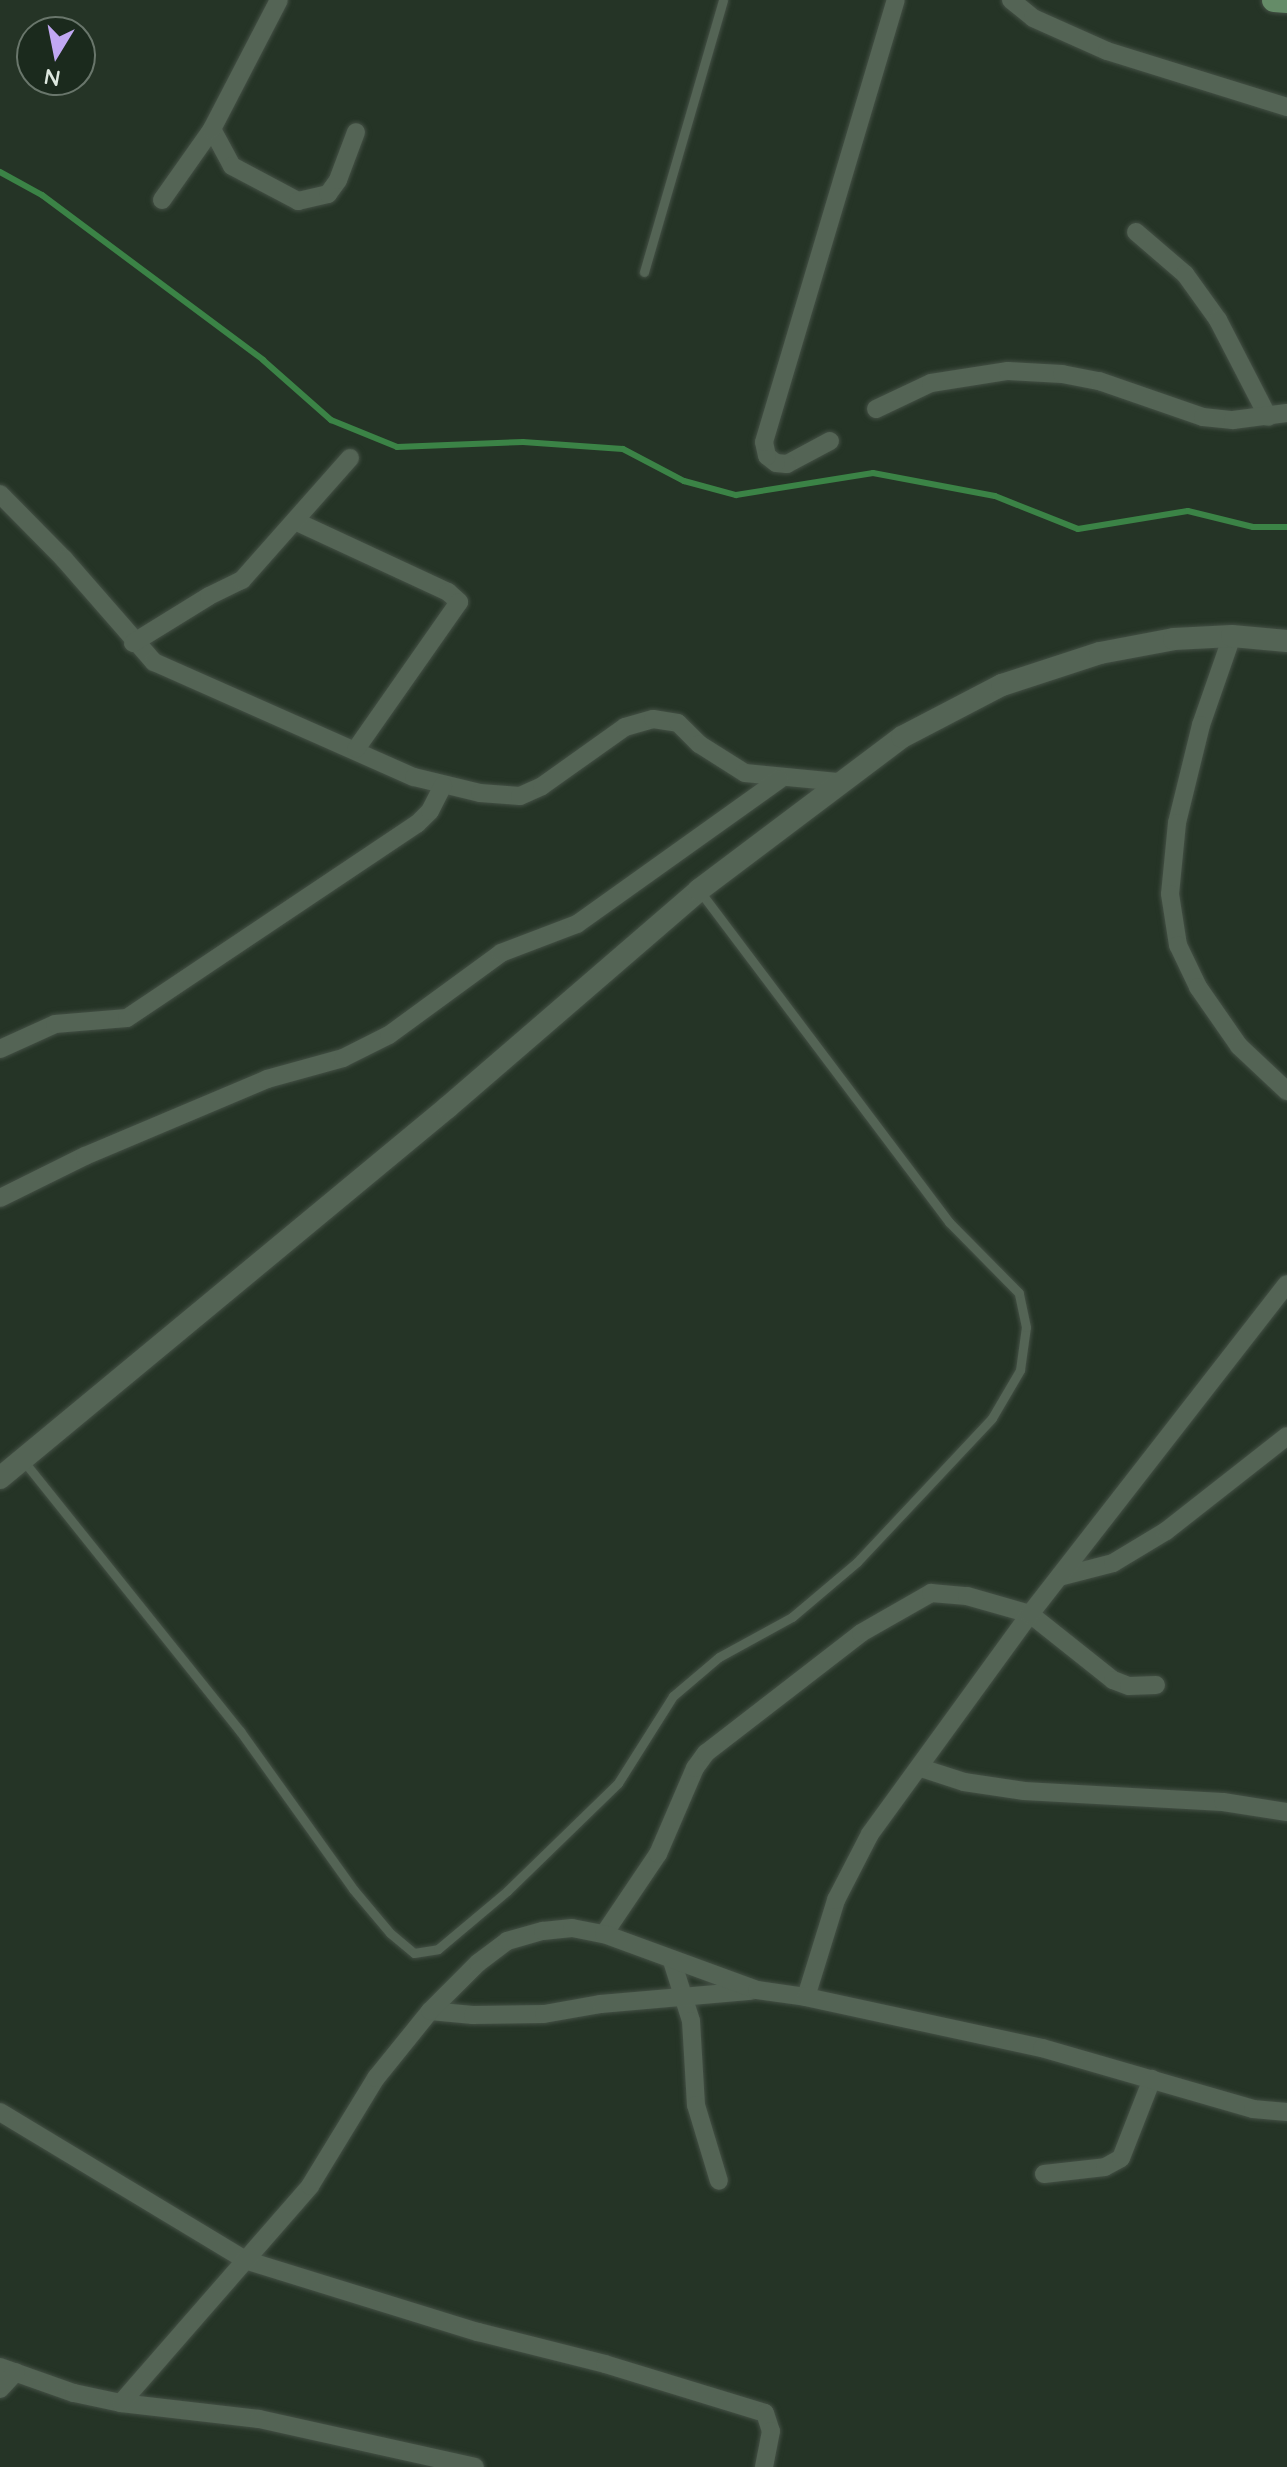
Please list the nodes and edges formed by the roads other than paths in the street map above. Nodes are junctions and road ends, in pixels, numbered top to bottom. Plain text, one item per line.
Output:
1 (279, 0) edge
2 (723, 0) edge
3 (896, 0) edge
4 (1011, 0) edge
5 (1274, 0) edge
6 (1287, 1) edge
7 (1287, 107) edge
8 (212, 129) junction
9 (356, 132) dead end
10 (162, 200) dead end
11 (1136, 232) dead end
12 (644, 272) dead end
13 (876, 409) dead end
14 (1287, 413) edge
15 (1268, 417) junction
16 (830, 441) dead end
17 (350, 458) dead end
18 (0, 494) edge
19 (295, 521) junction
20 (1232, 636) junction
21 (1287, 641) edge
22 (133, 643) junction
23 (356, 749) junction
24 (780, 779) junction
25 (838, 782) junction
26 (443, 785) junction
27 (699, 890) junction
28 (0, 1049) edge
29 (1287, 1091) edge
30 (0, 1198) edge
31 (1287, 1284) edge
32 (1287, 1436) edge
33 (22, 1459) junction
34 (0, 1478) edge
35 (1059, 1577) junction
36 (1030, 1614) junction
37 (1156, 1685) dead end
38 (921, 1768) junction
39 (1287, 1812) edge
40 (604, 1934) junction
41 (672, 1961) junction
42 (757, 1990) junction
43 (683, 1997) junction
44 (806, 1997) junction
45 (430, 2011) junction
46 (1152, 2079) junction
47 (0, 2112) edge
48 (1287, 2112) edge
49 (1044, 2174) dead end
50 (719, 2181) dead end
51 (245, 2260) junction
52 (8, 2369) edge
53 (0, 2389) edge
54 (121, 2403) junction
55 (441, 2463) edge
56 (475, 2467) edge
57 (764, 2467) edge

1 - 8 street
2 - 12 lane
3 - 16 street
4 - 7 street
5 - 6 main road
8 - 9 street
8 - 10 street
11 - 15 street
13 - 15 street
14 - 15 street
17 - 19 street
18 - 22 street
19 - 22 street
19 - 23 street
20 - 21 street
20 - 25 street
20 - 29 street
22 - 23 street
23 - 26 street
24 - 25 street
24 - 26 street
24 - 30 street
25 - 27 street
26 - 28 street
27 - 33 street
27 - 33 lane
31 - 35 street
32 - 35 street
33 - 34 street
35 - 36 street
36 - 37 street
36 - 38 street
36 - 40 street
38 - 39 street
38 - 44 street
40 - 41 street
40 - 45 street
41 - 42 street
41 - 43 street
42 - 43 street
42 - 44 street
43 - 45 street
43 - 50 street
44 - 46 street
45 - 51 street
46 - 48 street
46 - 49 street
47 - 51 street
51 - 54 street
51 - 57 street
52 - 53 street
52 - 54 street
54 - 55 street
55 - 56 street

